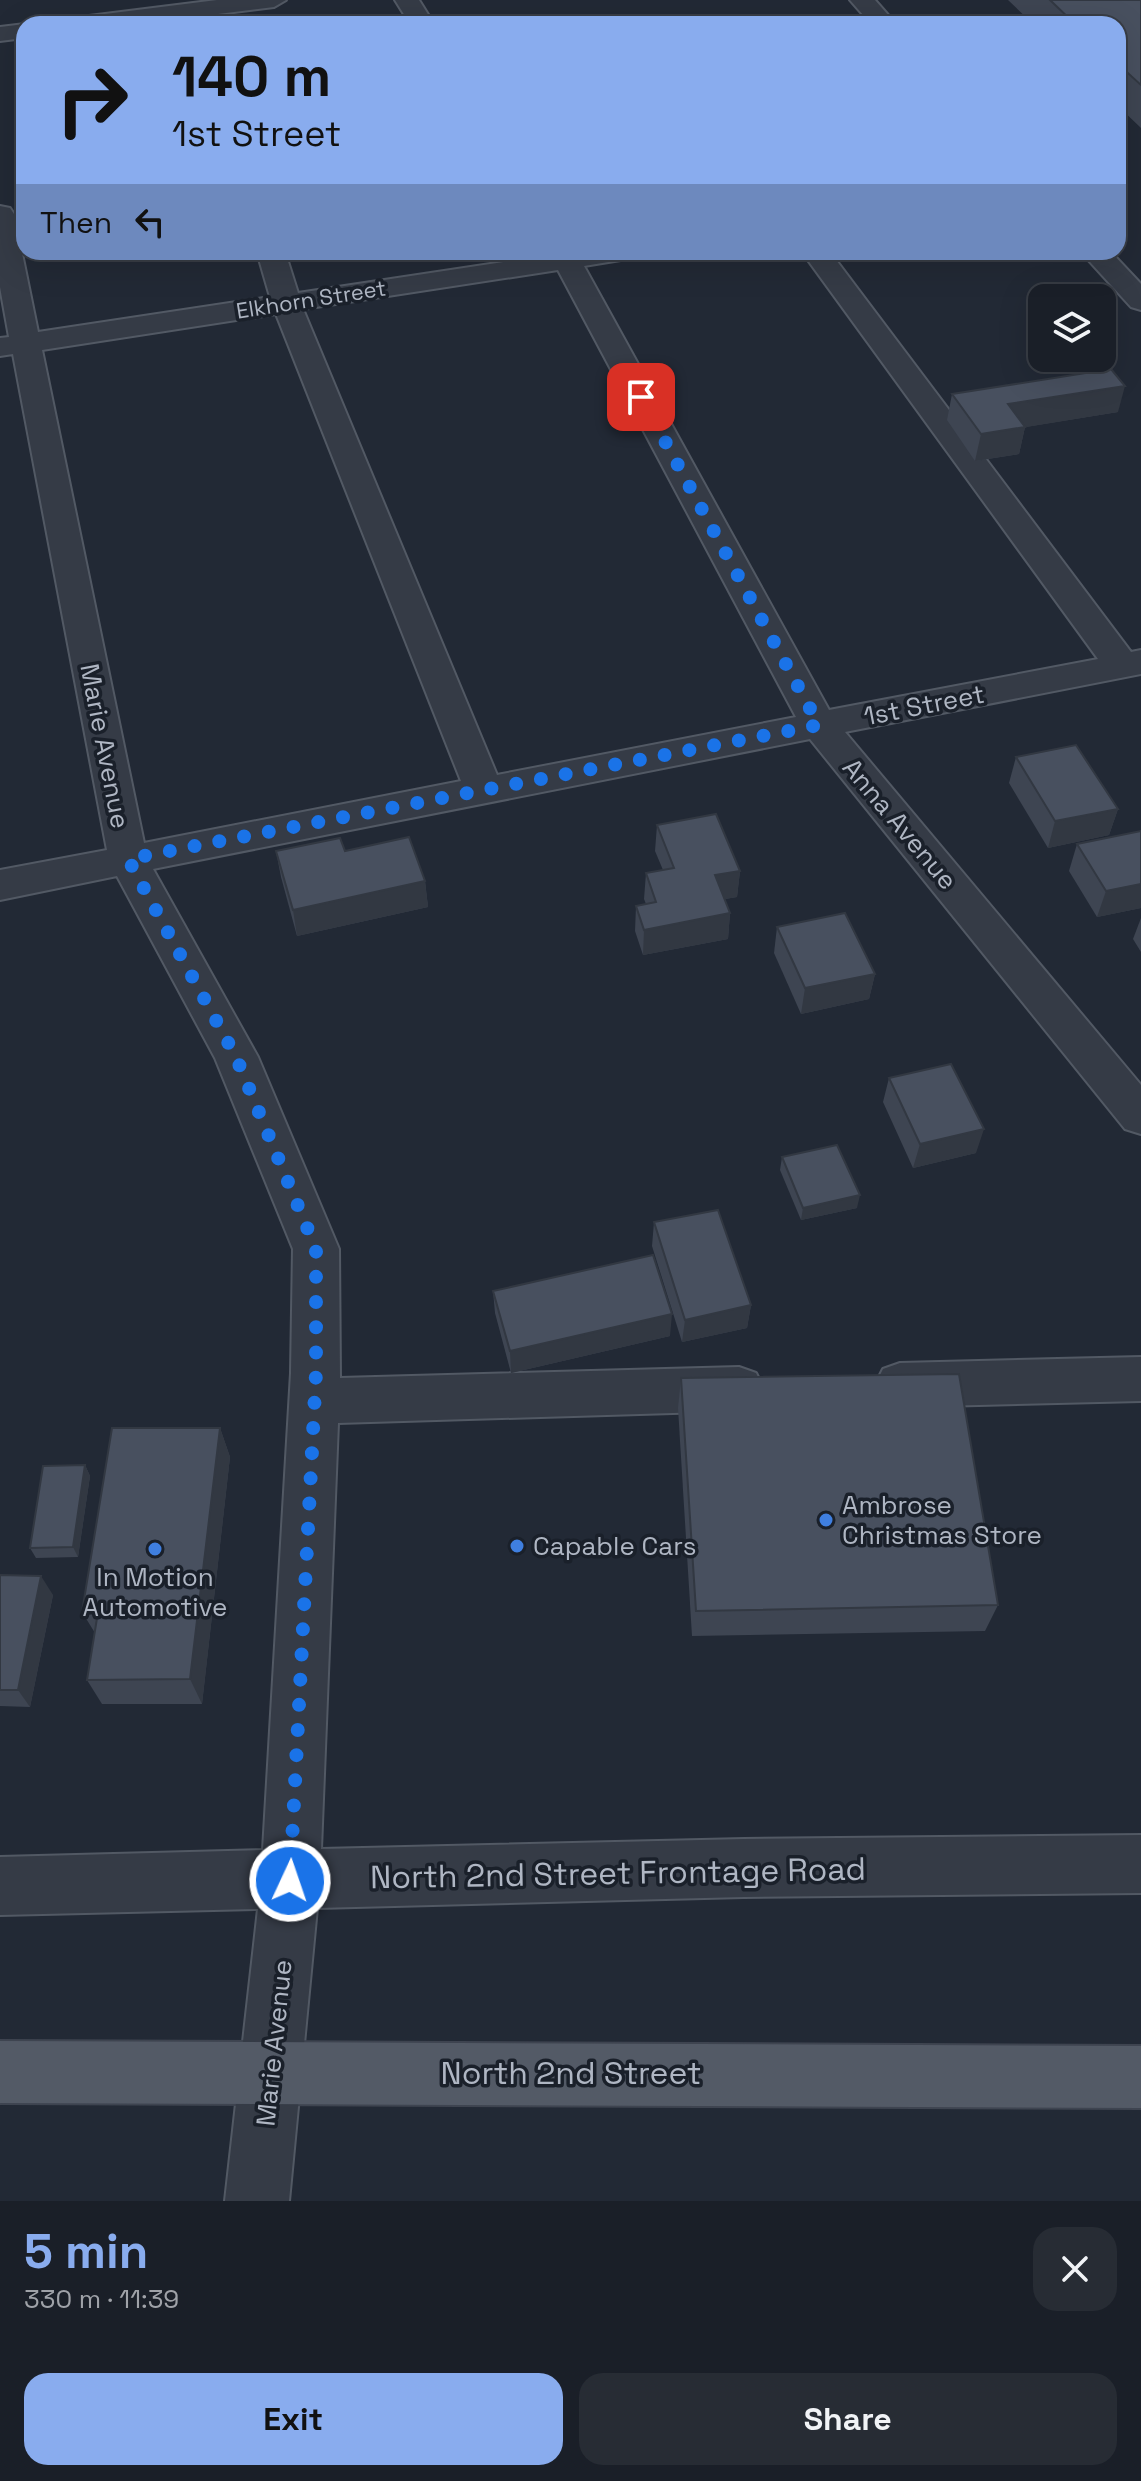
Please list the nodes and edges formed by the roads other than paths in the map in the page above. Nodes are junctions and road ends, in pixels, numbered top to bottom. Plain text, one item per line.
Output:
1 (274, 0) edge
2 (862, 0) edge
3 (196, 16) edge
4 (877, 16) edge
5 (0, 214) edge
6 (273, 260) edge
7 (540, 260) edge
8 (566, 260) edge
9 (822, 260) edge
10 (1103, 260) edge
11 (1141, 301) edge
12 (286, 303) junction
13 (13, 345) edge
14 (1131, 664) edge
15 (819, 725) junction
16 (484, 790) junction
17 (128, 859) junction
18 (0, 885) edge
19 (1141, 1116) edge
20 (1141, 1379) edge
21 (848, 1386) edge
22 (785, 1388) edge
23 (314, 1401) junction
24 (1141, 1864) edge
25 (290, 1881) junction
26 (0, 1886) edge
27 (272, 2070) junction
28 (0, 2072) edge
29 (1141, 2077) edge
30 (257, 2201) edge

1 - 3 street
2 - 4 street
5 - 13 street, Marie Avenue
6 - 12 street
7 - 12 street, Elkhorn Street
8 - 15 street, Anna Avenue
9 - 14 street
10 - 11 street
12 - 13 street, Elkhorn Street
12 - 16 street
13 - 17 street, Marie Avenue
14 - 15 street, 1st Street
15 - 16 street, 1st Street
15 - 19 street, Anna Avenue
16 - 17 street, 1st Street
17 - 18 street, 1st Street
17 - 23 street, Marie Avenue
20 - 21 street
22 - 23 street
23 - 25 street, Marie Avenue
24 - 25 street, North 2nd Street Frontage Road
25 - 26 street, North 2nd Street Frontage Road
25 - 27 street, Marie Avenue
27 - 28 main road, North 2nd Street
27 - 29 main road, North 2nd Street
27 - 30 street, Marie Avenue

